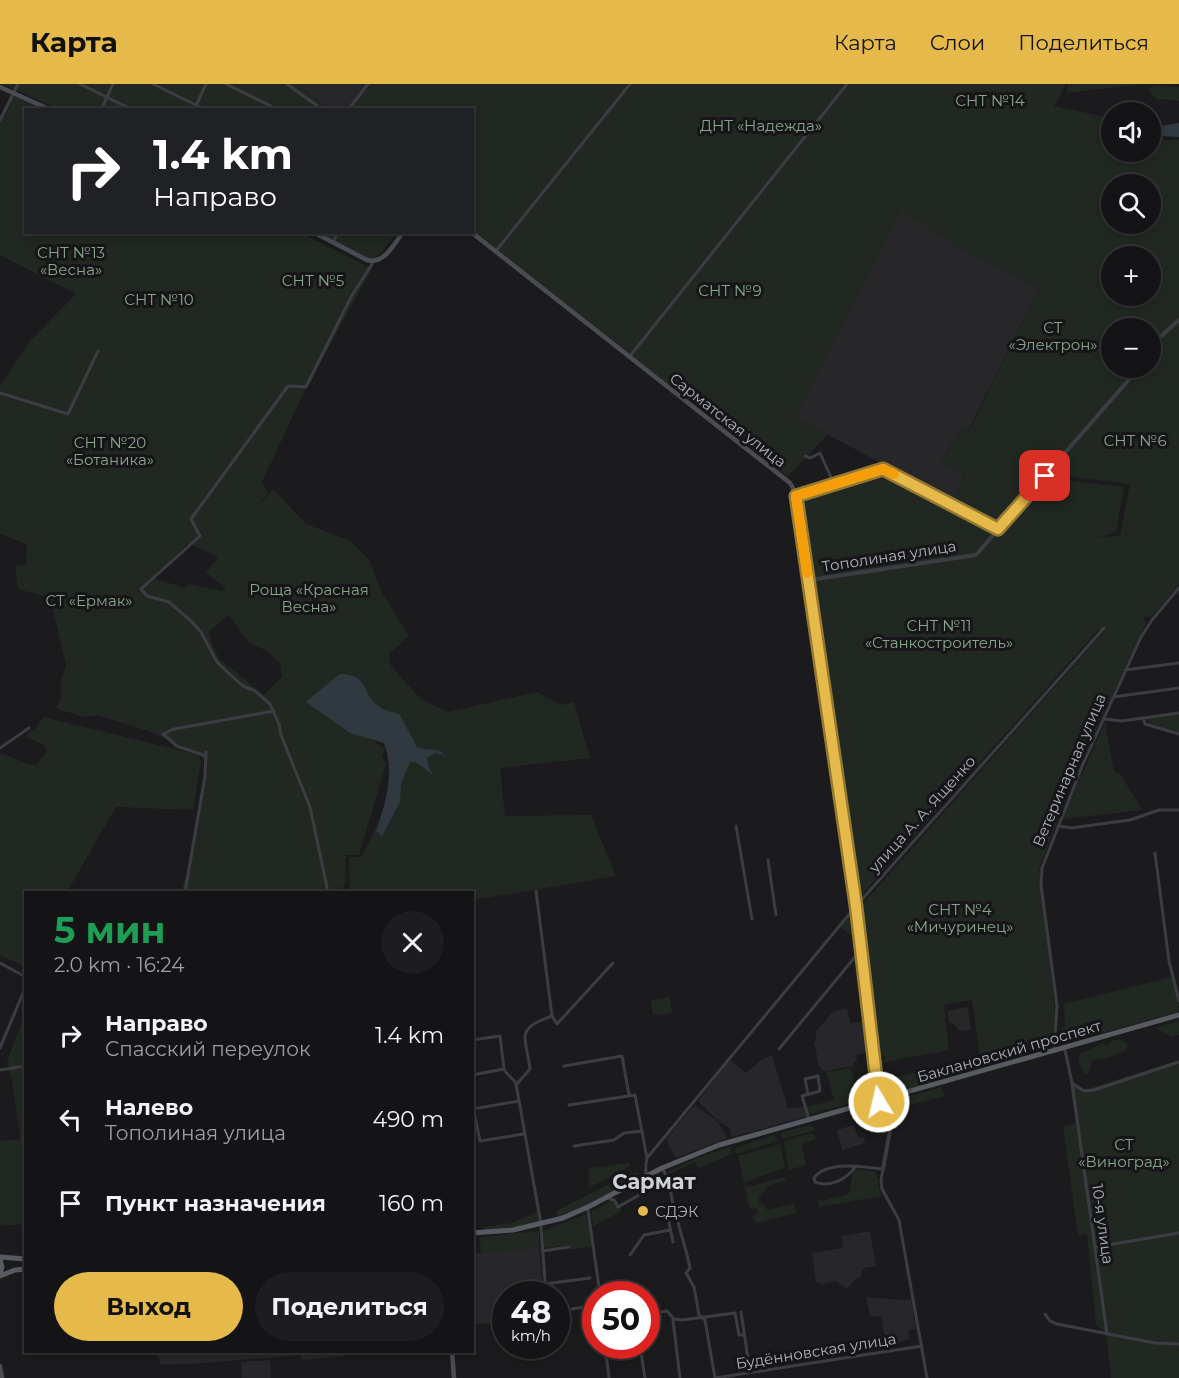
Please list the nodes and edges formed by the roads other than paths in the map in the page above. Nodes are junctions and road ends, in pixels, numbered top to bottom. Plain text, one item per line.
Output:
1 (18, 84) edge
2 (80, 84) edge
3 (113, 84) edge
4 (153, 84) edge
5 (206, 84) edge
6 (226, 84) edge
7 (287, 84) edge
8 (368, 84) edge
9 (630, 84) edge
10 (847, 84) edge
11 (0, 87) edge
12 (14, 92) junction
13 (107, 97) junction
14 (196, 105) junction
15 (47, 108) edge
16 (102, 108) edge
17 (129, 108) edge
18 (195, 108) edge
19 (202, 108) edge
20 (275, 108) edge
21 (320, 108) edge
22 (350, 108) edge
23 (0, 120) edge
24 (317, 234) edge
25 (337, 234) edge
26 (401, 234) edge
27 (473, 234) edge
28 (333, 242) junction
29 (495, 252) junction
30 (374, 261) junction
31 (1179, 320) edge
32 (1161, 336) edge
33 (98, 351) dead end
34 (629, 358) junction
35 (1130, 378) edge
36 (0, 393) edge
37 (805, 456) dead end
38 (834, 484) junction
39 (796, 496) junction
40 (998, 529) junction
41 (810, 580) dead end
42 (1179, 588) edge
43 (1104, 628) dead end
44 (1179, 663) edge
45 (1125, 670) junction
46 (1179, 688) edge
47 (1113, 697) junction
48 (273, 711) junction
49 (1179, 713) edge
50 (1143, 718) junction
51 (1103, 719) junction
52 (29, 728) dead end
53 (1179, 734) edge
54 (0, 748) edge
55 (1179, 810) edge
56 (736, 826) dead end
57 (1057, 826) junction
58 (1155, 853) dead end
59 (768, 860) dead end
60 (185, 891) edge
61 (329, 891) edge
62 (536, 891) dead end
63 (856, 906) junction
64 (776, 915) dead end
65 (752, 919) dead end
66 (861, 950) junction
67 (0, 963) edge
68 (613, 963) dead end
69 (24, 976) edge
70 (24, 991) edge
71 (1179, 1001) edge
72 (552, 1016) junction
73 (1179, 1017) edge
74 (474, 1041) edge
75 (0, 1048) edge
76 (779, 1049) dead end
77 (1065, 1050) junction
78 (1053, 1053) junction
79 (1179, 1062) edge
80 (564, 1066) dead end
81 (24, 1067) edge
82 (504, 1069) junction
83 (0, 1070) edge
84 (474, 1075) edge
85 (1072, 1083) junction
86 (516, 1086) junction
87 (808, 1094) junction
88 (629, 1095) junction
89 (906, 1095) junction
90 (890, 1098) junction
91 (519, 1101) junction
92 (879, 1101) junction
93 (569, 1105) dead end
94 (474, 1108) edge
95 (894, 1108) junction
96 (475, 1116) dead end
97 (809, 1119) junction
98 (642, 1131) junction
99 (524, 1134) junction
100 (732, 1143) junction
101 (574, 1146) dead end
102 (646, 1158) junction
103 (856, 1166) junction
104 (883, 1169) junction
105 (663, 1170) junction
106 (646, 1178) junction
107 (668, 1179) junction
108 (649, 1189) junction
109 (610, 1199) junction
110 (673, 1204) junction
111 (588, 1210) junction
112 (541, 1226) junction
113 (670, 1230) junction
114 (1179, 1233) edge
115 (474, 1234) edge
116 (673, 1242) dead end
117 (569, 1247) dead end
118 (1094, 1247) junction
119 (542, 1251) junction
120 (630, 1255) dead end
121 (0, 1258) edge
122 (24, 1259) edge
123 (24, 1269) edge
124 (0, 1275) edge
125 (590, 1278) dead end
126 (545, 1281) edge
127 (568, 1281) edge
128 (598, 1281) edge
129 (582, 1307) edge
130 (572, 1309) dead end
131 (660, 1312) edge
132 (741, 1312) dead end
133 (1045, 1314) dead end
134 (703, 1317) junction
135 (674, 1319) junction
136 (1107, 1334) junction
137 (744, 1335) junction
138 (1179, 1344) edge
139 (922, 1346) junction
140 (452, 1353) edge
141 (607, 1359) edge
142 (642, 1359) edge
143 (0, 1366) edge
144 (750, 1372) junction
145 (2, 1378) edge
146 (454, 1378) edge
147 (609, 1378) edge
148 (645, 1378) edge
149 (680, 1378) edge
150 (714, 1378) edge
151 (927, 1378) edge

1 - 12 street
2 - 13 street
3 - 13 street
4 - 14 street
5 - 14 street
6 - 20 street
7 - 21 street
8 - 22 street
9 - 29 street
10 - 34 street
11 - 12 main road
12 - 15 main road
12 - 23 street
13 - 16 street
13 - 17 street
14 - 18 street
14 - 19 street
24 - 28 main road
25 - 28 street
26 - 30 main road
27 - 29 main road, Сарматская улица
28 - 30 main road
29 - 34 main road, Сарматская улица
30 - 48 street
31 - 32 street
33 - 36 street
34 - 39 main road, Сарматская улица
35 - 40 street, Тополиная улица
37 - 38 street
38 - 39 street
38 - 40 street
39 - 63 main road
40 - 41 street, Тополиная улица
42 - 45 street, Ветеринарная улица
43 - 63 street, улица А. А. Ященко
44 - 45 street
45 - 47 street, Ветеринарная улица
46 - 47 street
47 - 51 street, Ветеринарная улица
48 - 60 street
48 - 61 street
49 - 50 street
50 - 51 street
50 - 53 street
51 - 57 street, Ветеринарная улица
52 - 54 street
55 - 57 street
56 - 65 street
57 - 78 street, Ветеринарная улица
58 - 71 street
59 - 64 street
62 - 72 street
63 - 66 main road
63 - 102 street, улица А. А. Ященко
66 - 76 street
66 - 92 main road
67 - 69 street
68 - 72 street
70 - 75 street
72 - 86 street
73 - 77 main road, Баклановский проспект
73 - 78 main road, Баклановский проспект
74 - 82 street
77 - 78 main road, Баклановский проспект
77 - 85 street, 10-я улица
78 - 89 main road, Баклановский проспект
78 - 90 main road, Баклановский проспект
79 - 85 street
80 - 88 street
81 - 83 street
82 - 84 street
82 - 86 street
85 - 118 street, 10-я улица
86 - 91 street
87 - 87 street
87 - 97 street
88 - 93 street
88 - 98 street
89 - 90 main road, Баклановский проспект
89 - 95 street
90 - 92 main road, Баклановский проспект
90 - 95 street
91 - 94 street
91 - 99 street
92 - 95 street
92 - 97 main road, Баклановский проспект
92 - 100 main road, Баклановский проспект
95 - 104 street
96 - 99 street
97 - 100 main road, Баклановский проспект
98 - 101 street
98 - 102 street
99 - 112 street
100 - 105 main road, Баклановский проспект
100 - 106 main road, Баклановский проспект
102 - 106 street
103 - 103 street
103 - 104 street
104 - 139 street
105 - 106 main road, Баклановский проспект
105 - 107 street
106 - 108 street
106 - 109 main road, Баклановский проспект
106 - 112 main road, Баклановский проспект
107 - 108 street
107 - 110 street
108 - 109 street
109 - 111 main road, Баклановский проспект
110 - 113 street
110 - 134 street
111 - 112 main road, Баклановский проспект
111 - 128 street
112 - 115 main road, Баклановский проспект
112 - 119 street
113 - 116 street
113 - 120 street
114 - 118 street
117 - 119 street
118 - 136 street, 10-я улица
119 - 126 street
121 - 122 main road
121 - 124 main road
123 - 124 main road
125 - 127 street
129 - 130 street
131 - 135 street
132 - 137 street
133 - 136 street
134 - 135 street
134 - 137 street
134 - 150 street
135 - 149 street
136 - 138 street
137 - 144 street
139 - 144 street, Будённовская улица
139 - 151 street
140 - 146 main road
141 - 147 street
142 - 148 street
143 - 145 main road
144 - 150 street, Будённовская улица

